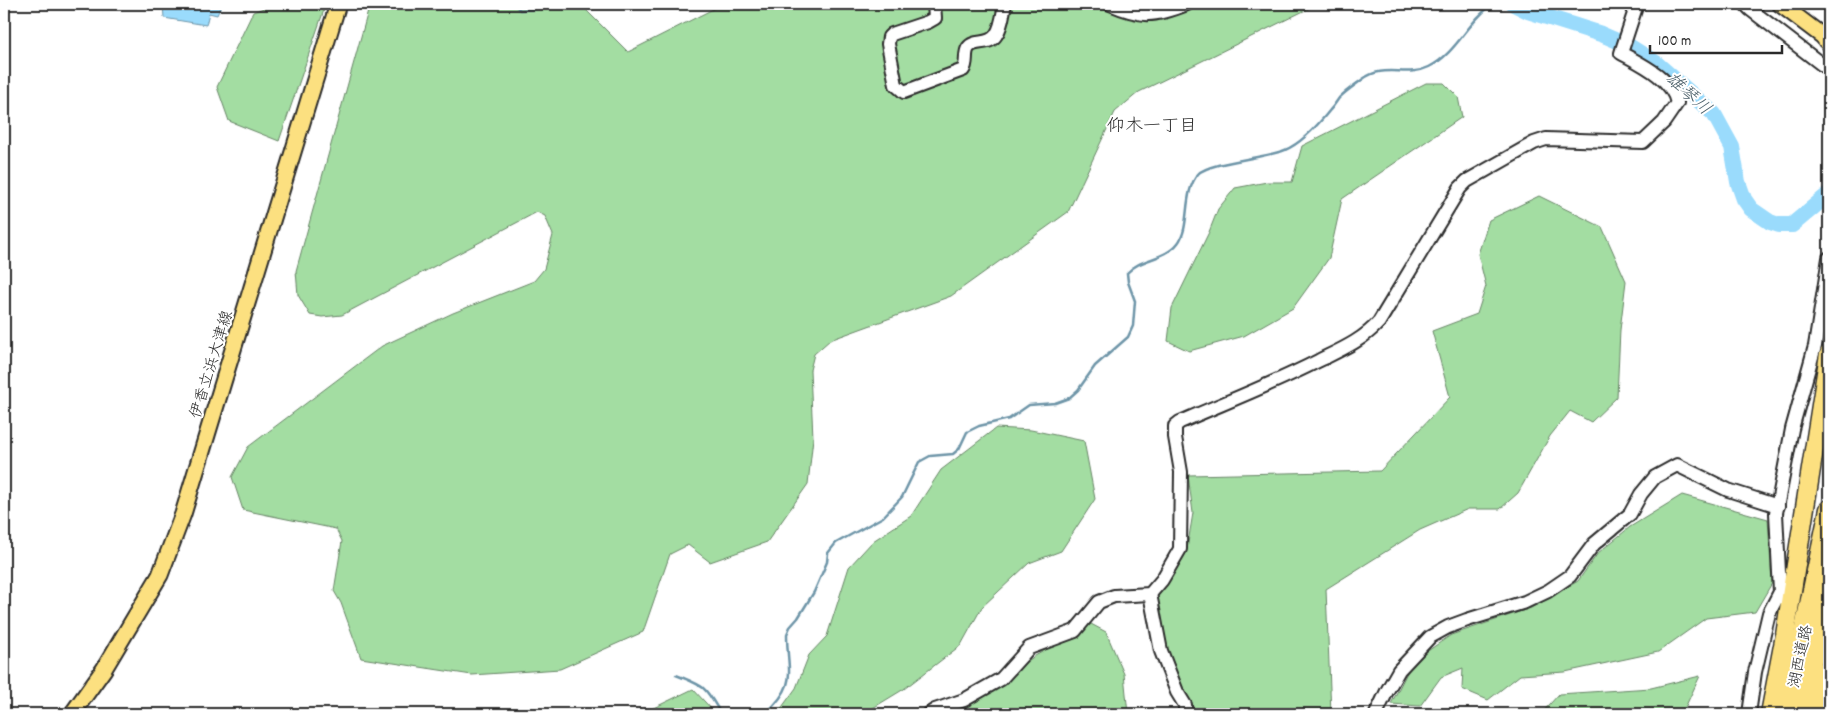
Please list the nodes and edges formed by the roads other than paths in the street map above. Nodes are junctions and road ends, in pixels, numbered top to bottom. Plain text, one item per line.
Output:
1 (338, 4) edge
2 (934, 4) edge
3 (1005, 4) edge
4 (1110, 4) edge
5 (1187, 4) edge
6 (1637, 4) edge
7 (1745, 4) edge
8 (1780, 4) edge
9 (1829, 40) edge
10 (1829, 70) edge
11 (1829, 258) edge
12 (1829, 354) edge
13 (1778, 506) junction
14 (1829, 509) edge
15 (1829, 587) edge
16 (1150, 594) junction
17 (1829, 668) edge
18 (72, 714) edge
19 (929, 714) edge
20 (1185, 714) edge
21 (1376, 714) edge
22 (1749, 714) edge
23 (1770, 714) edge
24 (1786, 714) edge
25 (1800, 714) edge
26 (1816, 714) edge

1 - 18 main road, 伊香立浜大津線
2 - 3 street
4 - 5 street
6 - 16 street
7 - 10 street
8 - 9 main road
11 - 13 street
12 - 23 highway
13 - 21 street
13 - 22 street
14 - 24 highway, 湖西道路
15 - 25 highway, 湖西道路
16 - 19 street
16 - 20 street
17 - 26 highway

